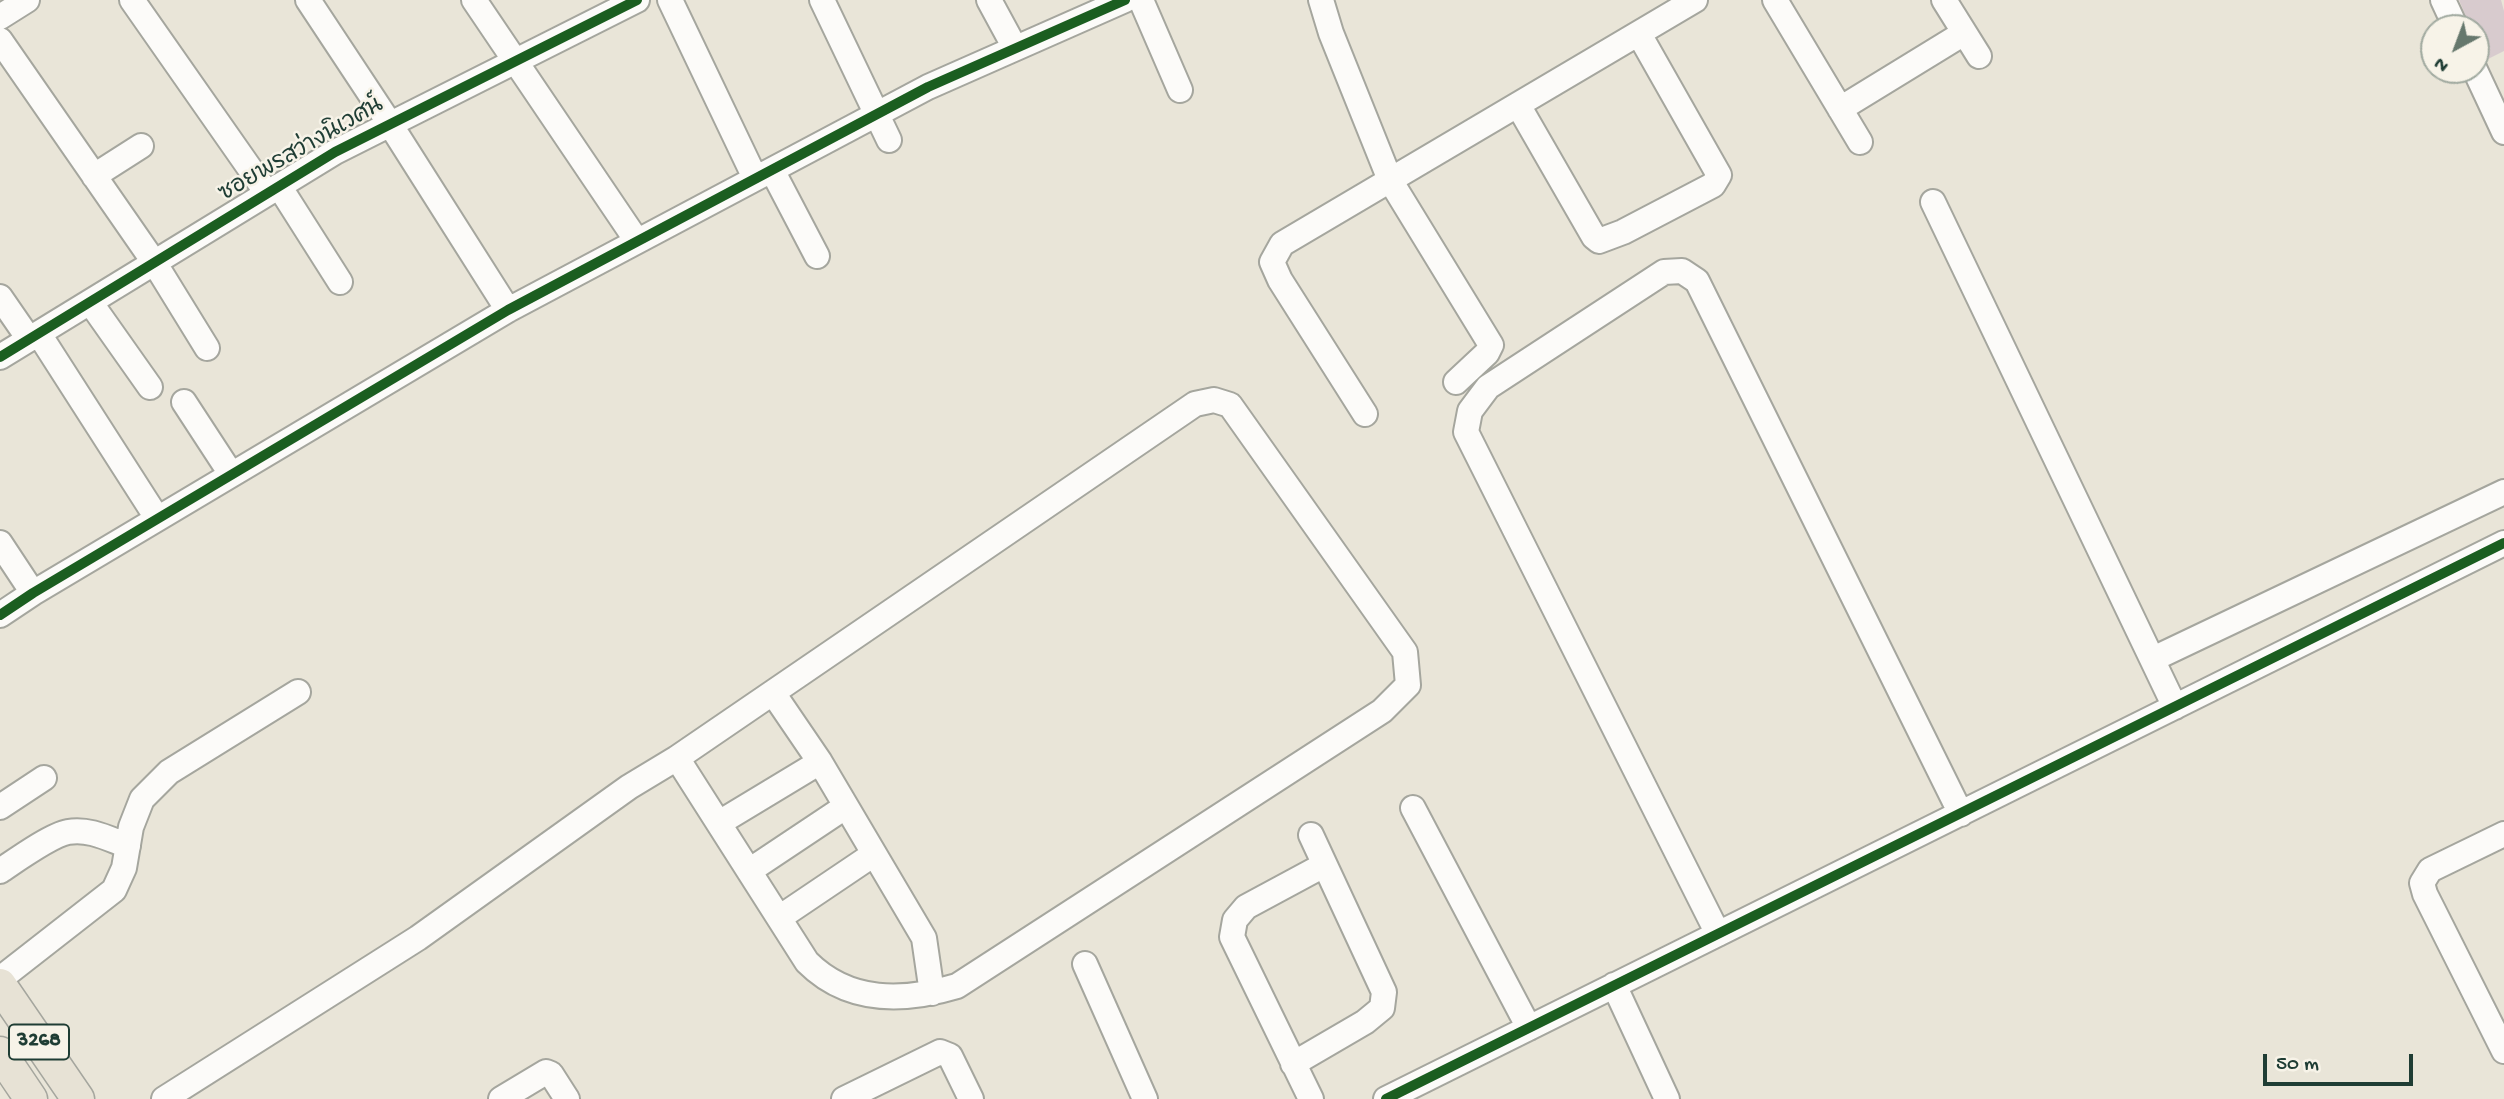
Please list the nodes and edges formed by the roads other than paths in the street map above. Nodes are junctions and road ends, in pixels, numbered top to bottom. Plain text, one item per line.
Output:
1 (27, 0) edge
2 (132, 0) edge
3 (308, 0) edge
4 (474, 0) edge
5 (636, 0) edge
6 (670, 0) edge
7 (822, 0) edge
8 (989, 0) edge
9 (1125, 0) edge
10 (1142, 0) edge
11 (1321, 0) edge
12 (1695, 0) edge
13 (1775, 0) edge
14 (1944, 0) edge
15 (0, 17) edge
16 (1964, 33) junction
17 (1639, 34) junction
18 (0, 40) edge
19 (1015, 48) junction
20 (1979, 56) dead end
21 (514, 61) junction
22 (2482, 84) edge
23 (1180, 90) dead end
24 (1518, 105) junction
25 (1840, 109) junction
26 (878, 113) junction
27 (390, 124) junction
28 (2504, 132) edge
29 (890, 140) dead end
30 (1860, 142) dead end
31 (141, 146) dead end
32 (764, 174) junction
33 (94, 176) junction
34 (1390, 180) junction
35 (273, 189) junction
36 (1933, 202) dead end
37 (637, 241) junction
38 (817, 256) dead end
39 (154, 262) junction
40 (340, 282) dead end
41 (0, 298) edge
42 (90, 302) junction
43 (508, 310) junction
44 (34, 337) junction
45 (207, 348) dead end
46 (0, 358) edge
47 (1456, 382) dead end
48 (150, 387) dead end
49 (184, 402) dead end
50 (1365, 414) dead end
51 (232, 474) junction
52 (2504, 492) edge
53 (157, 519) junction
54 (0, 543) edge
55 (2504, 543) edge
56 (33, 593) junction
57 (0, 615) edge
58 (2153, 659) junction
59 (298, 691) dead end
60 (773, 693) junction
61 (2175, 707) junction
62 (677, 758) junction
63 (820, 762) junction
64 (44, 778) dead end
65 (0, 807) edge
66 (845, 807) junction
67 (1412, 808) dead end
68 (1961, 814) junction
69 (719, 823) junction
70 (2504, 834) edge
71 (1311, 835) dead end
72 (128, 846) junction
73 (874, 854) junction
74 (1324, 865) junction
75 (0, 871) edge
76 (749, 871) junction
77 (779, 918) junction
78 (1718, 934) junction
79 (1086, 964) dead end
80 (0, 979) edge
81 (0, 985) edge
82 (1614, 985) junction
83 (932, 993) junction
84 (1529, 1028) junction
85 (2504, 1051) edge
86 (1293, 1064) junction
87 (78, 1099) edge
88 (164, 1099) edge
89 (501, 1099) edge
90 (567, 1099) edge
91 (844, 1099) edge
92 (971, 1099) edge
93 (1145, 1099) edge
94 (1311, 1099) edge
95 (1386, 1099) edge
96 (1667, 1099) edge

1 - 15 street
2 - 35 street
3 - 27 street
4 - 21 street
5 - 21 street, ซอยพรสว่างนิเวศน์
6 - 32 street
7 - 26 street
8 - 19 street
9 - 19 street
10 - 23 street
11 - 34 street
12 - 17 street
13 - 25 street
14 - 16 street
16 - 20 street
16 - 25 street
17 - 24 street
17 - 24 street
18 - 33 street
19 - 26 street
21 - 27 street, ซอยพรสว่างนิเวศน์
21 - 37 street
22 - 28 street
24 - 34 street
25 - 30 street
26 - 29 street
26 - 32 street
27 - 35 street, ซอยพรสว่างนิเวศน์
27 - 43 street
31 - 33 street
32 - 37 street
32 - 38 street
33 - 39 street
34 - 47 street
34 - 50 street
35 - 39 street, ซอยพรสว่างนิเวศน์
35 - 40 street
36 - 58 street
37 - 43 street
39 - 42 street, ซอยพรสว่างนิเวศน์
39 - 45 street
41 - 44 street
42 - 44 street, ซอยพรสว่างนิเวศน์
42 - 48 street
43 - 51 street
44 - 46 street, ซอยพรสว่างนิเวศน์
44 - 53 street
49 - 51 street
51 - 53 street
52 - 58 street
53 - 56 street
54 - 56 street
55 - 61 street
56 - 57 street
58 - 61 street
59 - 72 street
60 - 62 street
60 - 63 street
60 - 83 street
61 - 68 street
62 - 69 street
62 - 88 street
63 - 66 street
63 - 69 street
64 - 65 street
66 - 73 street
66 - 76 street
67 - 84 street
68 - 78 street
68 - 78 street
69 - 76 street
70 - 85 street
71 - 74 street
72 - 75 street
72 - 80 street
73 - 77 street
73 - 83 street
74 - 86 street
74 - 86 street
76 - 77 street
77 - 83 street
78 - 82 street
79 - 93 street
81 - 87 main road, 3268
82 - 84 street
82 - 96 street
84 - 95 street
86 - 94 street
89 - 90 street
91 - 92 street

